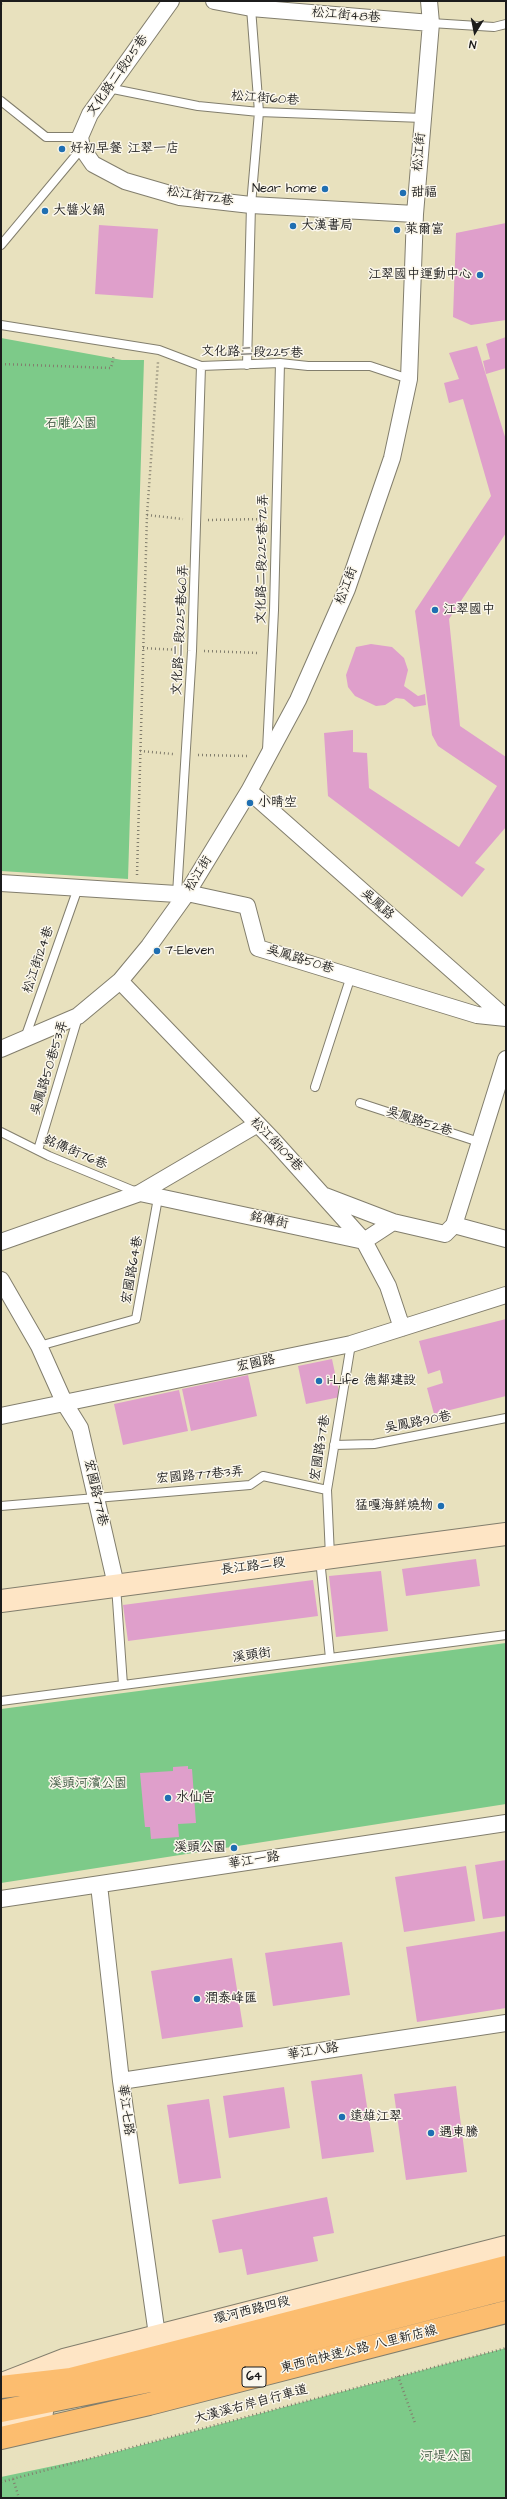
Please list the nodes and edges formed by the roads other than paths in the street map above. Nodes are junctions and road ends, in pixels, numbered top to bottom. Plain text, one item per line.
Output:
1 (171, 1) edge
2 (214, 1) edge
3 (429, 1) edge
4 (251, 8) junction
5 (431, 23) junction
6 (506, 24) edge
7 (108, 88) junction
8 (1, 101) edge
9 (259, 112) junction
10 (423, 118) junction
11 (81, 143) junction
12 (250, 205) junction
13 (415, 214) junction
14 (1, 245) edge
15 (1, 325) edge
16 (280, 363) junction
17 (246, 365) junction
18 (201, 366) junction
19 (410, 379) junction
20 (267, 757) junction
21 (248, 791) junction
22 (1, 883) edge
23 (78, 888) junction
24 (182, 894) junction
25 (351, 976) junction
26 (120, 981) junction
27 (78, 1016) junction
28 (506, 1018) edge
29 (24, 1040) junction
30 (1, 1049) edge
31 (506, 1059) edge
32 (315, 1087) dead end
33 (360, 1103) dead end
34 (256, 1125) junction
35 (1, 1132) edge
36 (479, 1142) junction
37 (38, 1150) junction
38 (140, 1193) junction
39 (323, 1195) junction
40 (158, 1198) junction
41 (393, 1222) junction
42 (454, 1225) junction
43 (506, 1239) edge
44 (364, 1241) junction
45 (1, 1242) edge
46 (1, 1280) edge
47 (506, 1295) edge
48 (402, 1328) junction
49 (351, 1344) junction
50 (39, 1346) junction
51 (66, 1404) junction
52 (1, 1416) edge
53 (506, 1418) edge
54 (334, 1445) junction
55 (327, 1490) junction
56 (96, 1497) junction
57 (1, 1506) edge
58 (506, 1534) edge
59 (325, 1558) junction
60 (116, 1585) junction
61 (1, 1601) edge
62 (506, 1636) edge
63 (330, 1658) junction
64 (123, 1685) junction
65 (1, 1701) edge
66 (506, 1823) edge
67 (99, 1885) junction
68 (1, 1899) edge
69 (506, 2023) edge
70 (121, 2081) junction
71 (506, 2247) edge
72 (506, 2267) edge
73 (506, 2289) edge
74 (506, 2293) edge
75 (506, 2312) edge
76 (506, 2318) edge
77 (157, 2335) junction
78 (1, 2385) edge
79 (1, 2411) edge
80 (1, 2423) edge
81 (1, 2438) edge
82 (1, 2443) edge

1 - 7 street, 文化路二段125巷
2 - 4 street, 松江街48巷
3 - 5 street, 松江街
4 - 5 street, 松江街48巷
4 - 9 lane
5 - 6 lane
5 - 10 street, 松江街
7 - 9 lane, 松江街60巷
7 - 11 street, 文化路二段125巷
8 - 11 lane
9 - 10 lane, 松江街60巷
9 - 12 lane
10 - 13 street, 松江街
11 - 12 street, 松江街72巷
11 - 14 lane
12 - 13 street, 松江街72巷
12 - 17 lane
13 - 19 street, 松江街
15 - 18 lane, 文化路二段225巷
16 - 17 lane, 文化路二段225巷
16 - 19 lane, 文化路二段225巷
16 - 20 lane, 文化路二段225巷72弄
17 - 18 lane, 文化路二段225巷
18 - 24 lane, 文化路二段225巷60弄
19 - 20 street, 松江街
20 - 21 street, 松江街
21 - 24 street, 松江街
21 - 28 street, 吳鳳路
22 - 23 street, 吳鳳路50巷
23 - 24 street, 吳鳳路50巷
23 - 29 lane, 松江街124巷
24 - 25 street, 吳鳳路50巷
24 - 26 street, 松江街
25 - 28 street, 吳鳳路50巷
25 - 32 lane
26 - 27 street, 松江街
26 - 34 street, 松江街109巷
27 - 29 street, 松江街
27 - 37 lane, 吳鳳路50巷53弄
29 - 30 street, 松江街
31 - 36 street
33 - 36 lane, 吳鳳路52巷
34 - 38 street
34 - 39 street, 松江街109巷
35 - 37 lane, 銘傳街76巷
36 - 42 street
37 - 38 lane, 銘傳街76巷
38 - 40 street, 銘傳街
38 - 45 street
39 - 41 street
39 - 44 street, 松江街109巷
40 - 44 street, 銘傳街
40 - 50 lane, 宏國路64巷
41 - 42 street
41 - 44 street
42 - 43 street
44 - 48 street, 松江街109巷
46 - 50 street, 宏國路77巷
47 - 48 street, 宏國路
48 - 49 street, 宏國路
49 - 51 street, 宏國路
49 - 54 lane, 宏國路37巷
50 - 51 street, 宏國路77巷
51 - 52 street, 宏國路
51 - 56 street, 宏國路77巷
53 - 54 lane, 吳鳳路90巷
54 - 55 lane, 宏國路37巷
55 - 56 lane, 宏國路77巷3弄
55 - 59 lane, 宏國路37巷
56 - 57 lane, 宏國路77巷3弄
56 - 60 street, 宏國路77巷
58 - 59 main road, 長江路二段
59 - 60 main road, 長江路二段
59 - 63 lane, 宏國路37巷
60 - 61 main road, 長江路二段
60 - 64 lane
62 - 63 lane, 溪頭街
63 - 64 lane, 溪頭街
64 - 65 lane, 溪頭街
66 - 67 street, 華江一路
67 - 68 street, 華江一路
67 - 70 street, 華江七路
69 - 70 street, 華江八路
70 - 77 street, 華江七路
71 - 77 main road, 環河西路四段
72 - 78 highway
73 - 79 highway, 東西向快速公路 八里新店線 / 64
74 - 80 main road
75 - 81 highway, 東西向快速公路 八里新店線 / 64
76 - 82 street
77 - 78 main road, 環河西路四段

